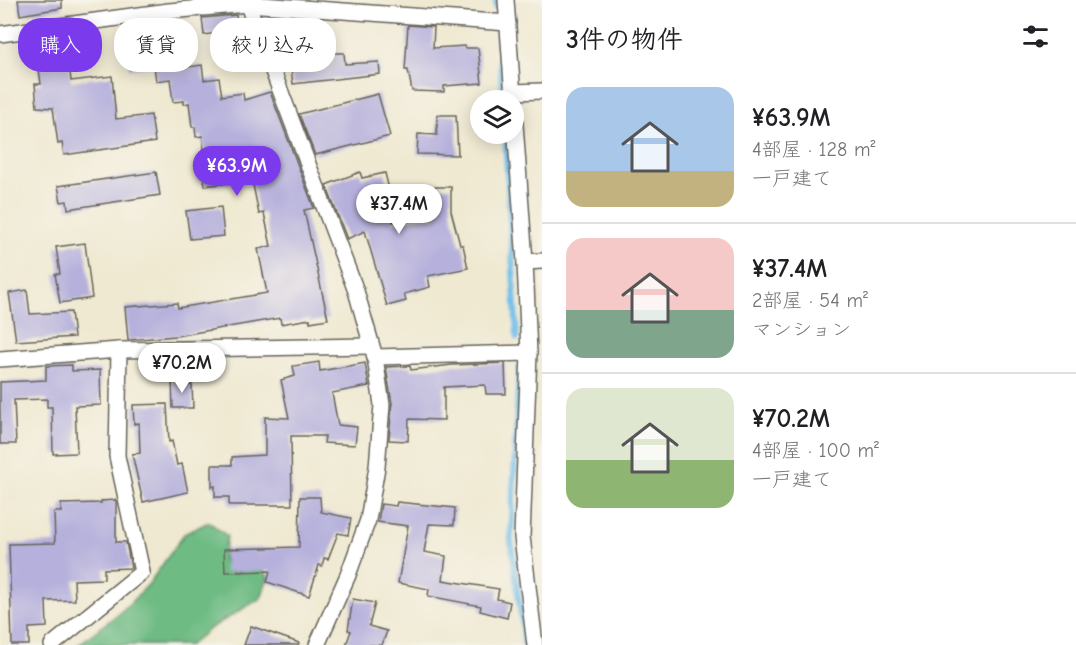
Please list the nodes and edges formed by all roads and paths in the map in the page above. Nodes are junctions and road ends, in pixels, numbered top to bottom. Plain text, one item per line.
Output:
1 (506, 0) edge
2 (246, 2) edge
3 (387, 7) edge
4 (508, 23) junction
5 (0, 34) edge
6 (513, 90) edge
7 (542, 91) edge
8 (524, 92) edge
9 (517, 144) edge
10 (542, 261) edge
11 (525, 262) junction
12 (119, 350) junction
13 (373, 351) junction
14 (529, 353) junction
15 (0, 359) edge
16 (51, 645) edge
17 (317, 645) edge
18 (536, 645) edge

1 - 4 street
2 - 3 street
2 - 5 street
2 - 13 street
3 - 4 street
4 - 6 street
7 - 8 street
9 - 11 street
10 - 11 street
11 - 14 street
12 - 13 street
12 - 15 street
12 - 16 street
13 - 14 street
13 - 17 street
14 - 18 street

